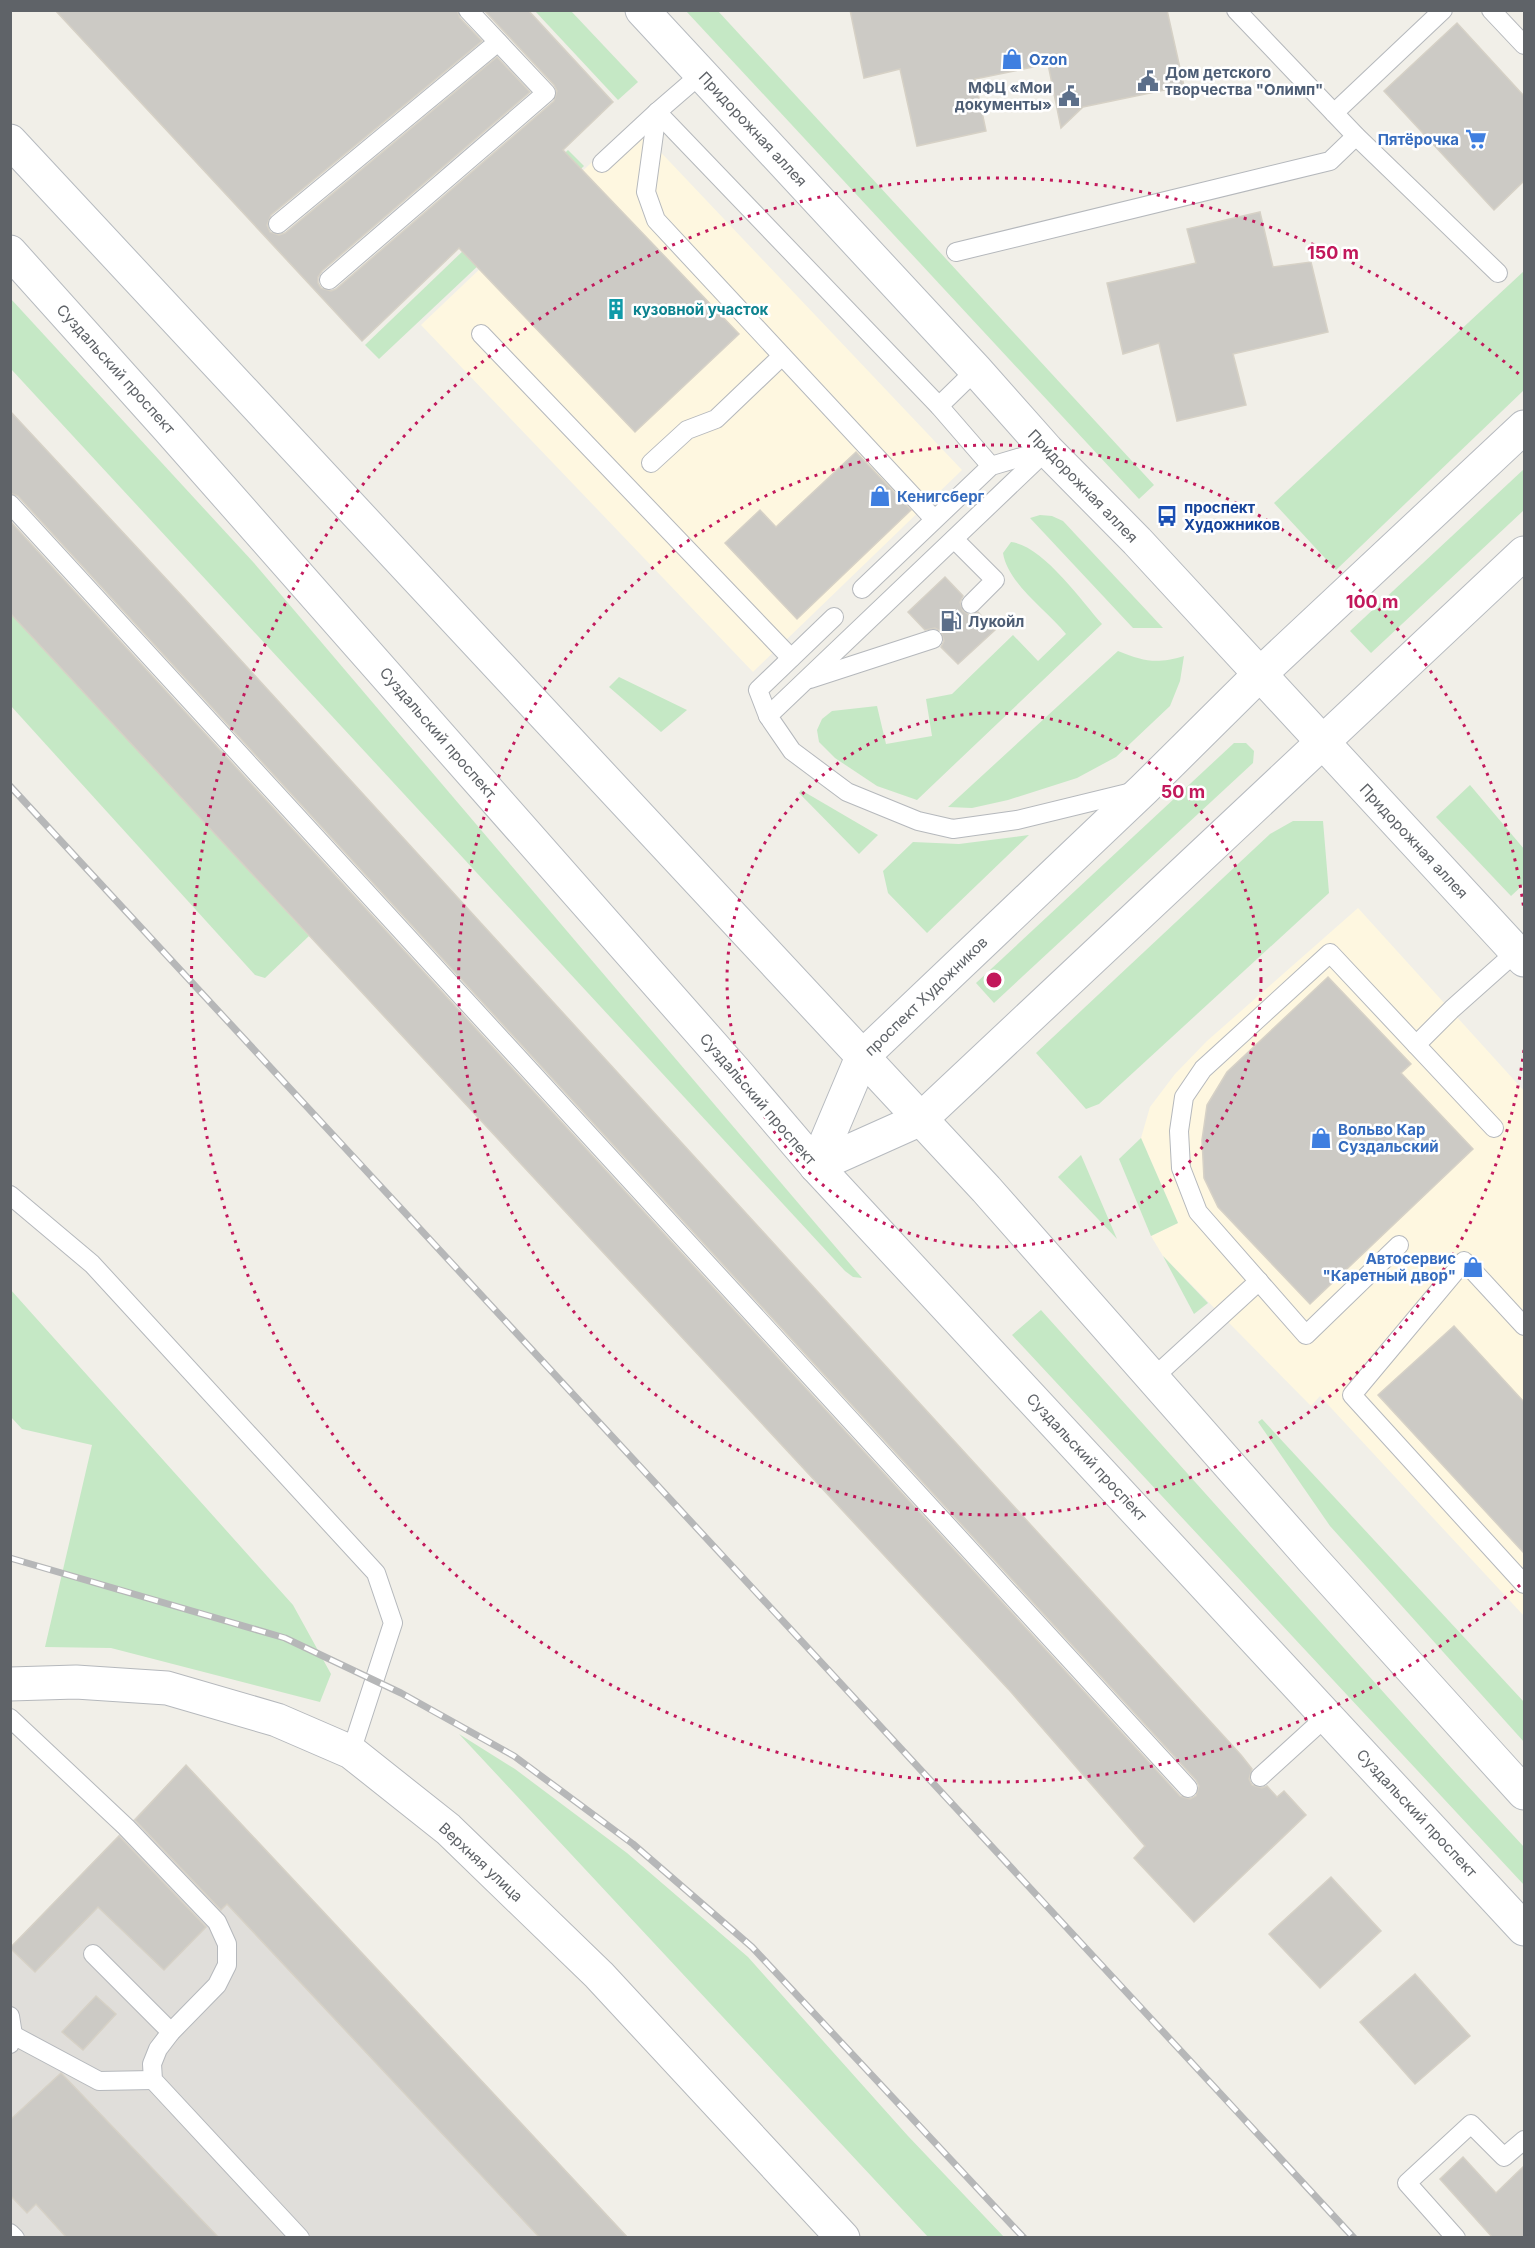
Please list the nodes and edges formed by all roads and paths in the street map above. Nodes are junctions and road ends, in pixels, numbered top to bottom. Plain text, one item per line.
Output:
1 (468, 10) edge
2 (642, 10) edge
3 (1236, 10) edge
4 (1443, 10) edge
5 (1491, 10) edge
6 (498, 42) junction
7 (1524, 45) edge
8 (701, 74) junction
9 (657, 112) junction
10 (1334, 113) junction
11 (1356, 136) junction
12 (10, 141) edge
13 (603, 163) dead end
14 (278, 224) dead end
15 (10, 252) edge
16 (956, 252) dead end
17 (1498, 273) dead end
18 (329, 280) dead end
19 (481, 334) dead end
20 (782, 356) junction
21 (976, 370) junction
22 (939, 406) junction
23 (1524, 427) edge
24 (1047, 450) junction
25 (651, 463) dead end
26 (991, 466) junction
27 (10, 504) edge
28 (934, 519) junction
29 (954, 539) junction
30 (1524, 553) edge
31 (862, 590) dead end
32 (971, 604) dead end
33 (834, 617) dead end
34 (933, 639) dead end
35 (791, 658) junction
36 (1259, 675) junction
37 (806, 680) junction
38 (768, 716) junction
39 (1322, 742) junction
40 (1144, 789) junction
41 (1520, 956) edge
42 (1416, 1045) junction
43 (862, 1057) junction
44 (921, 1119) junction
45 (1494, 1128) dead end
46 (816, 1166) junction
47 (10, 1195) edge
48 (1399, 1245) dead end
49 (1259, 1281) junction
50 (1524, 1326) edge
51 (1153, 1378) junction
52 (1524, 1584) edge
53 (10, 1684) edge
54 (1327, 1716) junction
55 (10, 1718) edge
56 (351, 1752) junction
57 (1260, 1778) dead end
58 (1188, 1788) dead end
59 (1524, 1793) edge
60 (1524, 1929) edge
61 (93, 1954) dead end
62 (10, 2016) edge
63 (171, 2032) junction
64 (12, 2040) edge
65 (153, 2080) junction
66 (1524, 2140) edge
67 (10, 2233) edge
68 (15, 2238) edge
69 (300, 2238) edge
70 (843, 2238) edge
71 (1456, 2238) edge

1 - 6 lane
2 - 8 main road, Придорожная аллея
3 - 10 lane
4 - 10 lane
5 - 7 lane
6 - 14 lane
6 - 18 lane
8 - 9 lane
8 - 21 main road, Придорожная аллея
9 - 13 lane
9 - 20 lane
9 - 22 lane
10 - 11 lane
11 - 16 lane
11 - 17 lane
12 - 43 main road
15 - 46 main road, Суздальский проспект
19 - 35 lane
20 - 25 lane
20 - 28 lane
21 - 22 lane
21 - 24 main road, Придорожная аллея
22 - 26 lane
23 - 36 main road, проспект Художников
24 - 26 lane
24 - 29 lane
24 - 36 main road, Придорожная аллея
26 - 28 lane
27 - 58 lane
28 - 31 lane
29 - 32 lane
29 - 37 lane
30 - 39 main road
33 - 35 lane
34 - 37 lane
35 - 38 lane
36 - 39 main road, Придорожная аллея
36 - 40 main road, проспект Художников
37 - 38 lane
38 - 40 lane
39 - 41 main road, Придорожная аллея
39 - 44 main road
40 - 43 main road, проспект Художников
41 - 42 lane
42 - 45 lane
42 - 49 lane
43 - 44 main road
43 - 46 main road, проспект Художников
44 - 46 main road
44 - 51 main road
46 - 54 main road, Суздальский проспект
47 - 56 lane
48 - 49 lane
49 - 51 lane
50 - 52 lane
51 - 59 main road
53 - 56 main road, Верхняя улица
54 - 57 lane
54 - 60 main road, Суздальский проспект
55 - 63 lane
56 - 70 main road, Верхняя улица
61 - 63 lane
62 - 64 lane
63 - 65 lane
64 - 65 lane
65 - 69 lane
66 - 71 lane
67 - 68 lane

